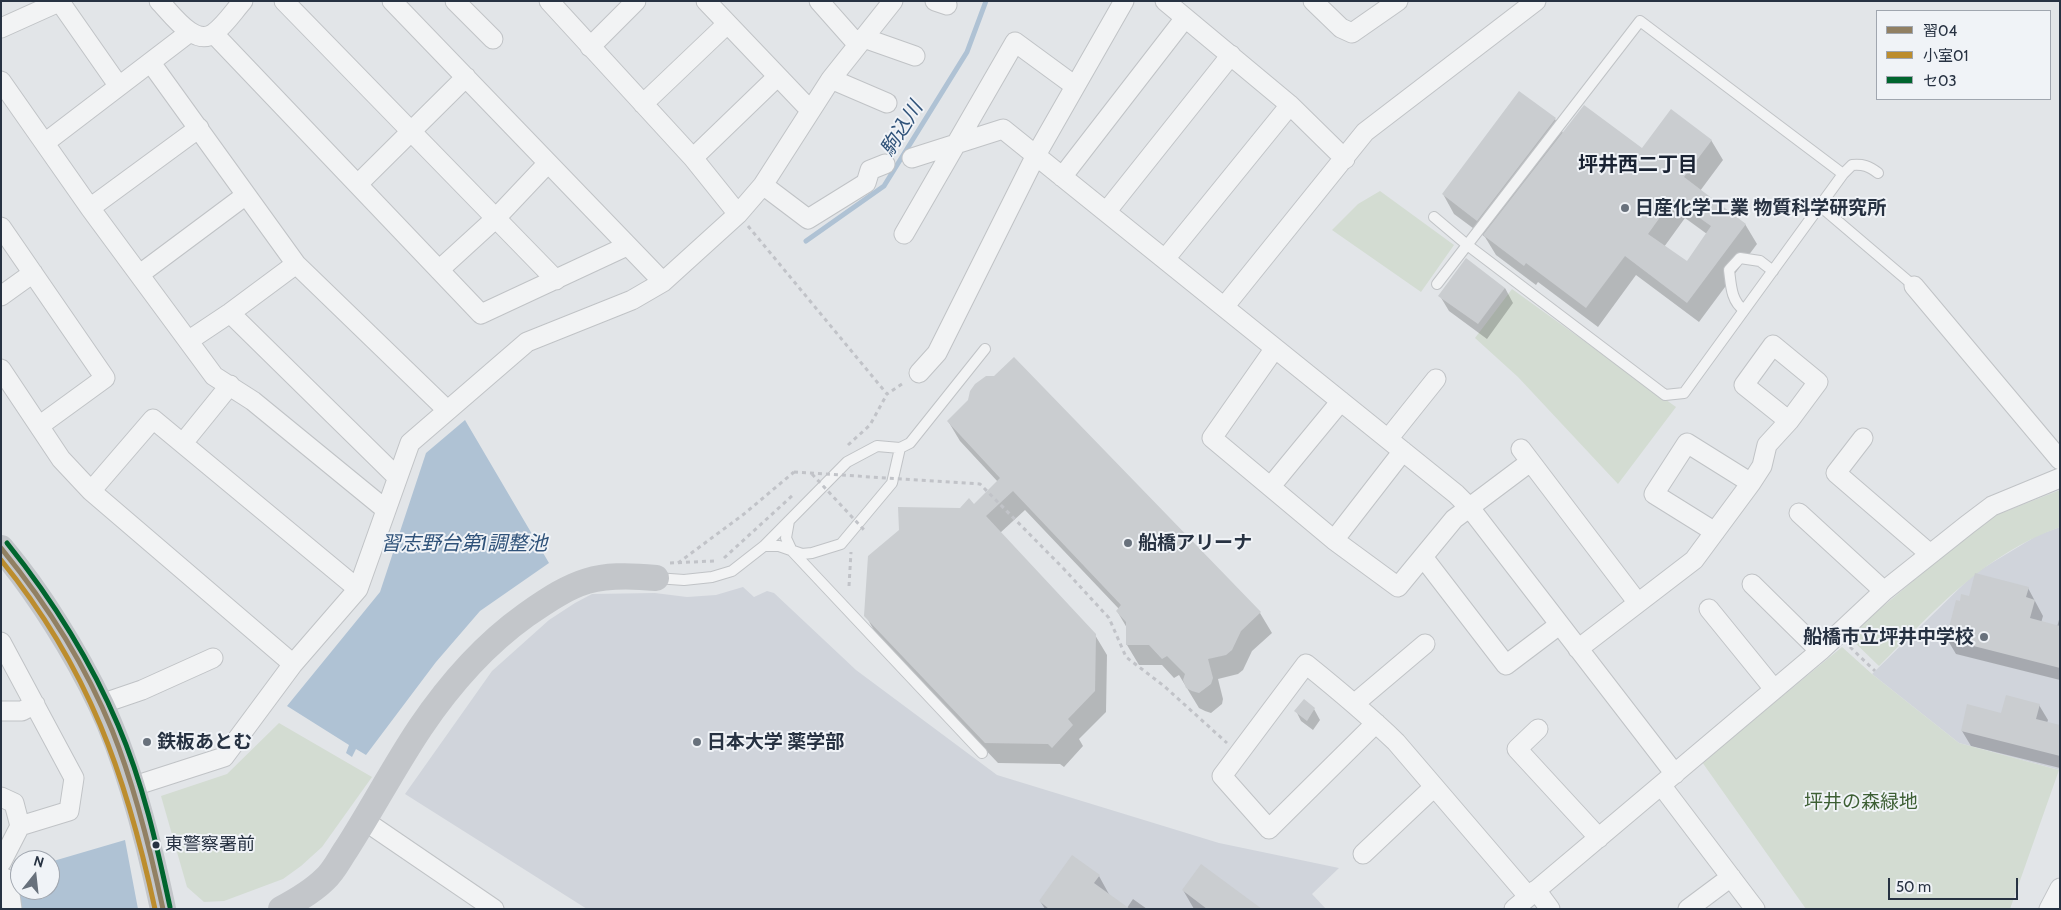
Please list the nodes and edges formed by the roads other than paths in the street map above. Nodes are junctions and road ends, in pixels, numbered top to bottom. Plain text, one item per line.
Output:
1 (159, 1) edge
2 (243, 1) edge
3 (284, 1) edge
4 (392, 1) edge
5 (455, 1) edge
6 (549, 1) edge
7 (636, 1) edge
8 (706, 1) edge
9 (819, 1) edge
10 (893, 1) edge
11 (1124, 1) edge
12 (1165, 1) edge
13 (1313, 1) edge
14 (1398, 1) edge
15 (1536, 1) edge
16 (60, 2) edge
17 (1185, 18) junction
18 (727, 24) junction
19 (1, 28) edge
20 (190, 32) junction
21 (214, 34) junction
22 (493, 39) dead end
23 (861, 41) junction
24 (590, 47) junction
25 (1232, 55) junction
26 (915, 56) dead end
27 (151, 62) junction
28 (466, 77) junction
29 (777, 77) junction
30 (832, 79) junction
31 (1, 81) edge
32 (118, 85) junction
33 (1075, 86) junction
34 (887, 103) dead end
35 (643, 104) junction
36 (1290, 104) junction
37 (810, 110) junction
38 (198, 128) junction
39 (412, 131) junction
40 (46, 142) junction
41 (956, 144) junction
42 (1036, 155) junction
43 (693, 158) junction
44 (912, 158) dead end
45 (1345, 159) junction
46 (548, 162) junction
47 (885, 164) dead end
48 (1878, 173) dead end
49 (1843, 174) junction
50 (1062, 177) junction
51 (358, 184) junction
52 (763, 185) junction
53 (246, 195) junction
54 (1820, 206) junction
55 (90, 208) junction
56 (1106, 212) junction
57 (738, 214) junction
58 (1434, 217) dead end
59 (496, 218) junction
60 (1, 227) edge
61 (904, 234) dead end
62 (1466, 244) junction
63 (627, 246) junction
64 (1165, 259) junction
65 (296, 264) junction
66 (439, 270) junction
67 (1773, 271) junction
68 (33, 273) junction
69 (140, 274) junction
70 (556, 280) junction
71 (663, 282) junction
72 (1436, 284) dead end
73 (1914, 286) joint
74 (1, 296) edge
75 (1224, 307) junction
76 (1744, 310) junction
77 (230, 313) junction
78 (188, 341) junction
79 (1275, 348) junction
80 (985, 349) dead end
81 (1, 369) edge
82 (919, 374) road end
83 (1436, 379) dead end
84 (230, 385) junction
85 (1341, 401) junction
86 (447, 410) junction
87 (1789, 421) dead end
88 (39, 426) junction
89 (1863, 438) dead end
90 (183, 443) junction
91 (1395, 445) junction
92 (900, 448) junction
93 (2060, 460) edge
94 (396, 477) junction
95 (2060, 478) edge
96 (1751, 483) junction
97 (1271, 486) junction
98 (91, 491) junction
99 (1470, 508) junction
100 (385, 509) junction
101 (1799, 513) dead end
102 (790, 519) junction
103 (1714, 532) junction
104 (1334, 540) junction
105 (764, 546) junction
106 (1, 548) edge
107 (792, 551) junction
108 (1930, 554) junction
109 (1423, 557) junction
110 (663, 571) joint
111 (1752, 584) dead end
112 (358, 589) junction
113 (1884, 591) junction
114 (1638, 603) junction
115 (1709, 609) dead end
116 (1559, 625) junction
117 (1, 642) edge
118 (1425, 644) dead end
119 (1578, 649) junction
120 (1820, 650) junction
121 (213, 658) dead end
122 (293, 664) junction
123 (1774, 690) junction
124 (35, 704) junction
125 (100, 704) junction
126 (1354, 704) junction
127 (1, 711) edge
128 (1376, 723) junction
129 (1538, 729) dead end
130 (982, 753) dead end
131 (1668, 780) junction
132 (131, 787) junction
133 (1434, 787) junction
134 (1, 797) edge
135 (365, 821) junction
136 (20, 826) junction
137 (1599, 838) junction
138 (1363, 854) dead end
139 (1, 863) edge
140 (1, 876) edge
141 (1731, 877) junction
142 (2060, 888) edge
143 (1532, 893) junction
144 (12, 909) edge
145 (163, 909) edge
146 (281, 909) edge
147 (494, 909) edge
148 (1514, 909) edge
149 (1550, 909) edge
150 (1688, 909) edge
151 (1755, 909) edge
152 (2049, 909) edge

1 - 20 street
2 - 21 street
3 - 39 street
4 - 28 street
5 - 22 street
6 - 24 street
7 - 24 street
8 - 18 street
9 - 23 street
10 - 23 street
11 - 33 street
12 - 17 street
13 - 14 street
15 - 45 street
16 - 19 street
16 - 32 street
17 - 25 street
17 - 50 street
18 - 29 street
18 - 35 street
20 - 21 street
20 - 27 street
21 - 51 street
23 - 26 street
23 - 30 street
24 - 35 street
25 - 36 street
25 - 56 street
27 - 32 street
27 - 38 street
28 - 39 street
28 - 46 street
29 - 37 street
29 - 43 street
30 - 34 street
30 - 37 street
31 - 40 street
32 - 40 street
33 - 41 street
33 - 42 street
35 - 43 street
36 - 45 street
36 - 64 street
37 - 52 street
38 - 53 street
38 - 55 street
39 - 51 street
39 - 59 street
40 - 55 street
41 - 42 street
41 - 44 street
41 - 61 street
42 - 50 street
42 - 82 street
43 - 57 street
45 - 75 street
46 - 59 street
46 - 63 street
47 - 52 street
48 - 49 lane
49 - 54 lane
49 - 62 lane
50 - 56 street
51 - 66 street
52 - 57 street
53 - 65 street
53 - 69 street
54 - 67 lane
54 - 73 lane
55 - 69 street
56 - 64 street
57 - 71 street
58 - 62 lane
59 - 66 street
59 - 70 street
60 - 68 street
62 - 72 lane
62 - 76 lane
63 - 70 street
63 - 71 street
64 - 75 street
65 - 77 street
65 - 86 street
66 - 70 street
67 - 76 lane
67 - 76 lane
68 - 74 street
68 - 88 street
69 - 78 street
71 - 86 street
73 - 93 street
75 - 79 street
77 - 78 street
77 - 94 street
78 - 84 street
79 - 85 street
79 - 97 street
80 - 92 lane
81 - 88 street
83 - 91 street
84 - 90 street
84 - 100 street
85 - 91 street
85 - 97 street
86 - 94 street
87 - 96 street
88 - 98 street
89 - 108 street
90 - 98 street
90 - 112 street
91 - 99 street
91 - 104 street
92 - 102 lane
92 - 107 lane
94 - 100 street
95 - 108 street
96 - 103 street
96 - 103 street
97 - 104 street
98 - 122 street
99 - 109 street
99 - 114 street
99 - 116 street
100 - 112 street
101 - 113 street
102 - 105 lane
102 - 107 lane
103 - 114 street
104 - 109 street
105 - 107 lane
105 - 110 lane
106 - 125 street
107 - 130 lane
108 - 113 street
109 - 116 street
110 - 135 street
111 - 120 street
112 - 122 street
113 - 120 street
114 - 119 street
115 - 123 street
116 - 119 street
117 - 124 street
118 - 126 street
119 - 131 street
120 - 123 street
121 - 125 street
122 - 132 street
123 - 131 street
124 - 127 street
124 - 136 street
125 - 132 street
126 - 128 street
126 - 128 street
128 - 133 street
129 - 137 street
131 - 137 street
131 - 141 street
132 - 145 street
133 - 138 street
133 - 143 street
134 - 136 street
135 - 146 street
135 - 147 street
136 - 139 street
137 - 143 street
140 - 144 street
141 - 150 street
141 - 151 street
142 - 152 street
143 - 148 street
143 - 149 street

